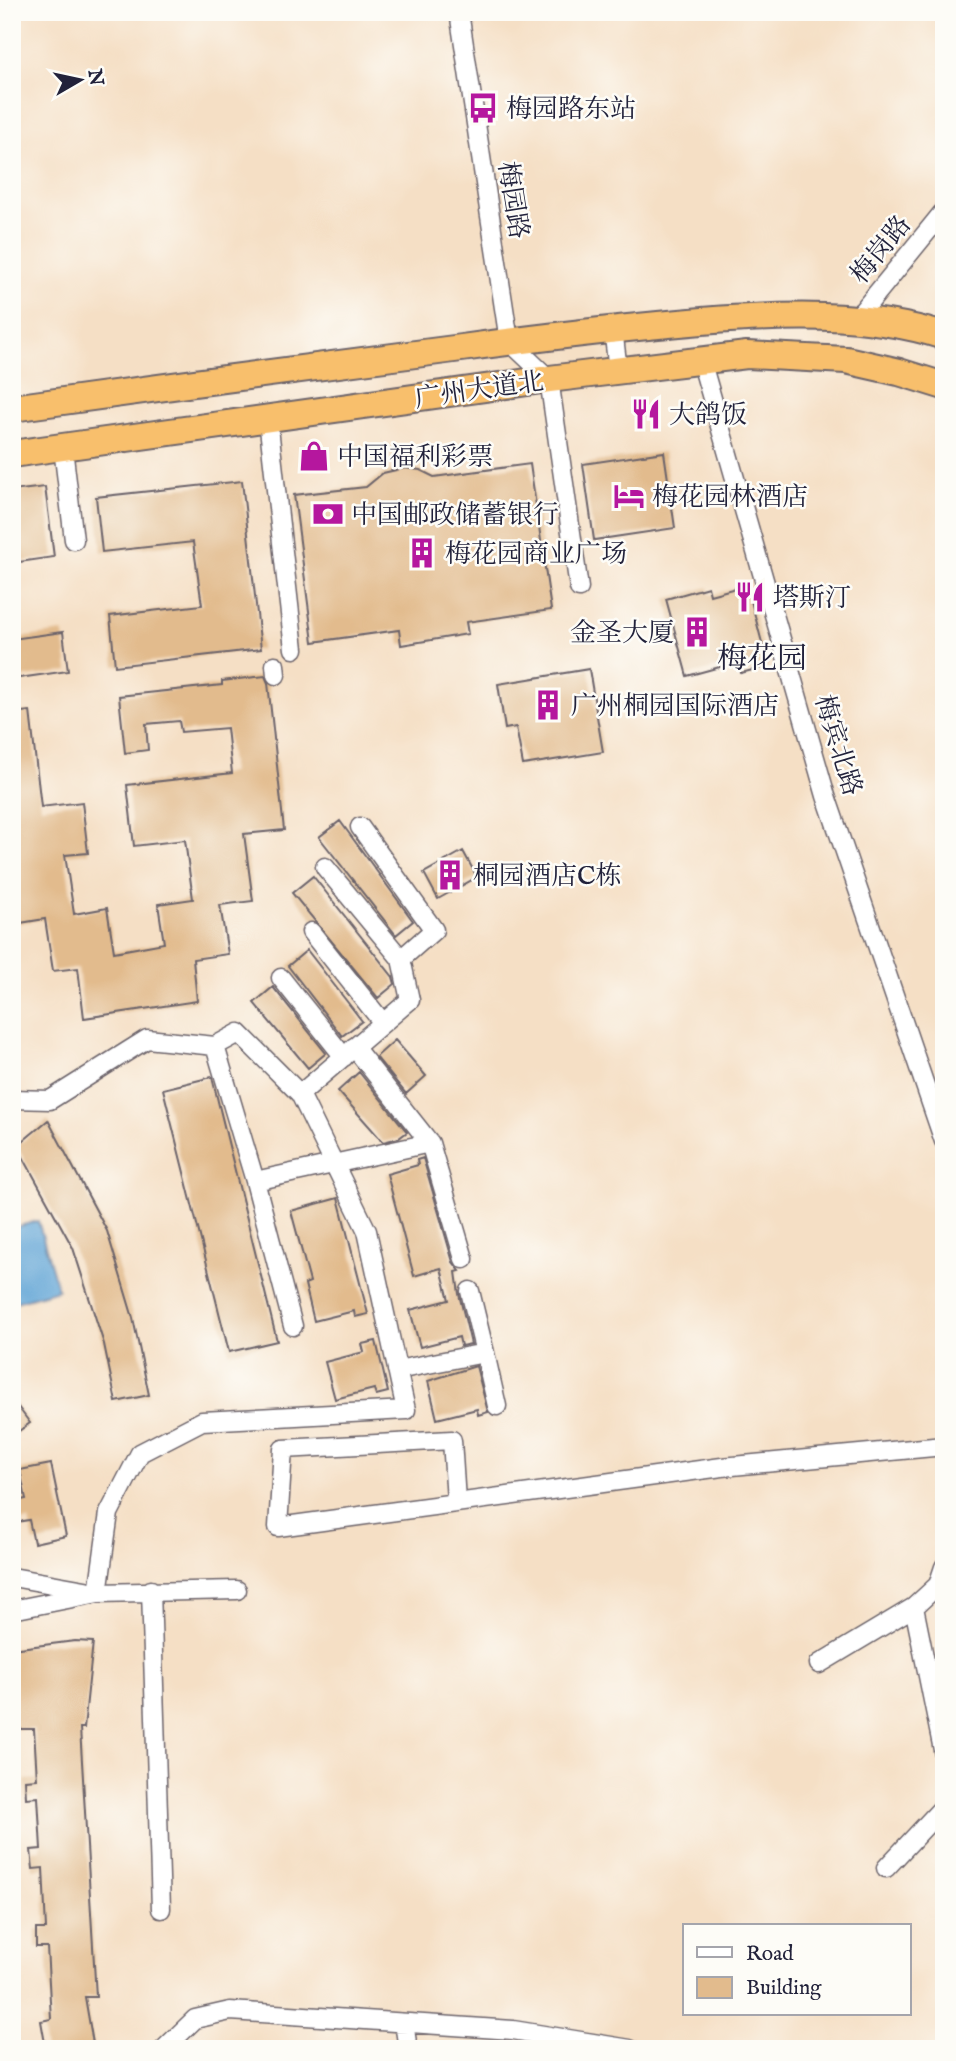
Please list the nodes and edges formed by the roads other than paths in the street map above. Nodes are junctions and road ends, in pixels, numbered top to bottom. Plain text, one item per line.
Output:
1 (459, 12) edge
2 (944, 211) edge
3 (856, 319) junction
4 (613, 329) junction
5 (944, 336) edge
6 (509, 341) junction
7 (701, 359) junction
8 (618, 370) junction
9 (549, 379) junction
10 (944, 386) edge
11 (12, 408) edge
12 (268, 419) junction
13 (63, 447) junction
14 (12, 454) edge
15 (74, 540) dead end
16 (579, 588) dead end
17 (294, 649) dead end
18 (360, 827) dead end
19 (325, 867) dead end
20 (311, 932) dead end
21 (401, 959) junction
22 (281, 978) dead end
23 (383, 1023) junction
24 (215, 1046) junction
25 (349, 1052) junction
26 (300, 1094) junction
27 (12, 1099) edge
28 (944, 1141) edge
29 (430, 1143) junction
30 (333, 1162) junction
31 (255, 1181) junction
32 (464, 1259) dead end
33 (470, 1291) dead end
34 (293, 1326) dead end
35 (485, 1353) junction
36 (397, 1370) junction
37 (497, 1406) dead end
38 (944, 1446) edge
39 (456, 1501) junction
40 (944, 1567) edge
41 (12, 1577) edge
42 (237, 1590) dead end
43 (151, 1591) junction
44 (98, 1593) junction
45 (914, 1607) junction
46 (12, 1610) edge
47 (819, 1664) dead end
48 (944, 1755) edge
49 (944, 1806) edge
50 (886, 1868) dead end
51 (161, 1909) dead end
52 (404, 2023) junction
53 (164, 2049) edge
54 (408, 2049) edge
55 (630, 2049) edge

1 - 6 street, 梅园路
2 - 3 street, 梅岗路
3 - 4 highway, 广州大道北
3 - 5 highway, 广州大道北
4 - 6 highway, 广州大道北
4 - 8 street
6 - 9 street
6 - 11 highway, 广州大道北
7 - 8 highway, 广州大道北
7 - 10 highway, 广州大道北
7 - 28 street, 梅宾北路
8 - 9 highway, 广州大道北
9 - 12 highway, 广州大道北
9 - 16 street
12 - 13 highway, 广州大道北
12 - 17 street
13 - 14 highway, 广州大道北
13 - 15 street
18 - 21 street
19 - 21 street
20 - 23 street
21 - 23 street
22 - 25 street
23 - 25 street
24 - 26 street
24 - 27 street
24 - 31 street
25 - 26 street
25 - 29 street
26 - 30 street
29 - 30 street
29 - 32 street
30 - 31 street
30 - 36 street
31 - 34 street
33 - 35 street
35 - 36 street
35 - 37 street
36 - 44 street
38 - 39 street
39 - 39 street
40 - 45 street
41 - 44 street
42 - 43 street
43 - 44 street
43 - 51 street
44 - 46 street
45 - 47 street
45 - 48 street
49 - 50 street
52 - 53 street
52 - 54 street
52 - 55 street

